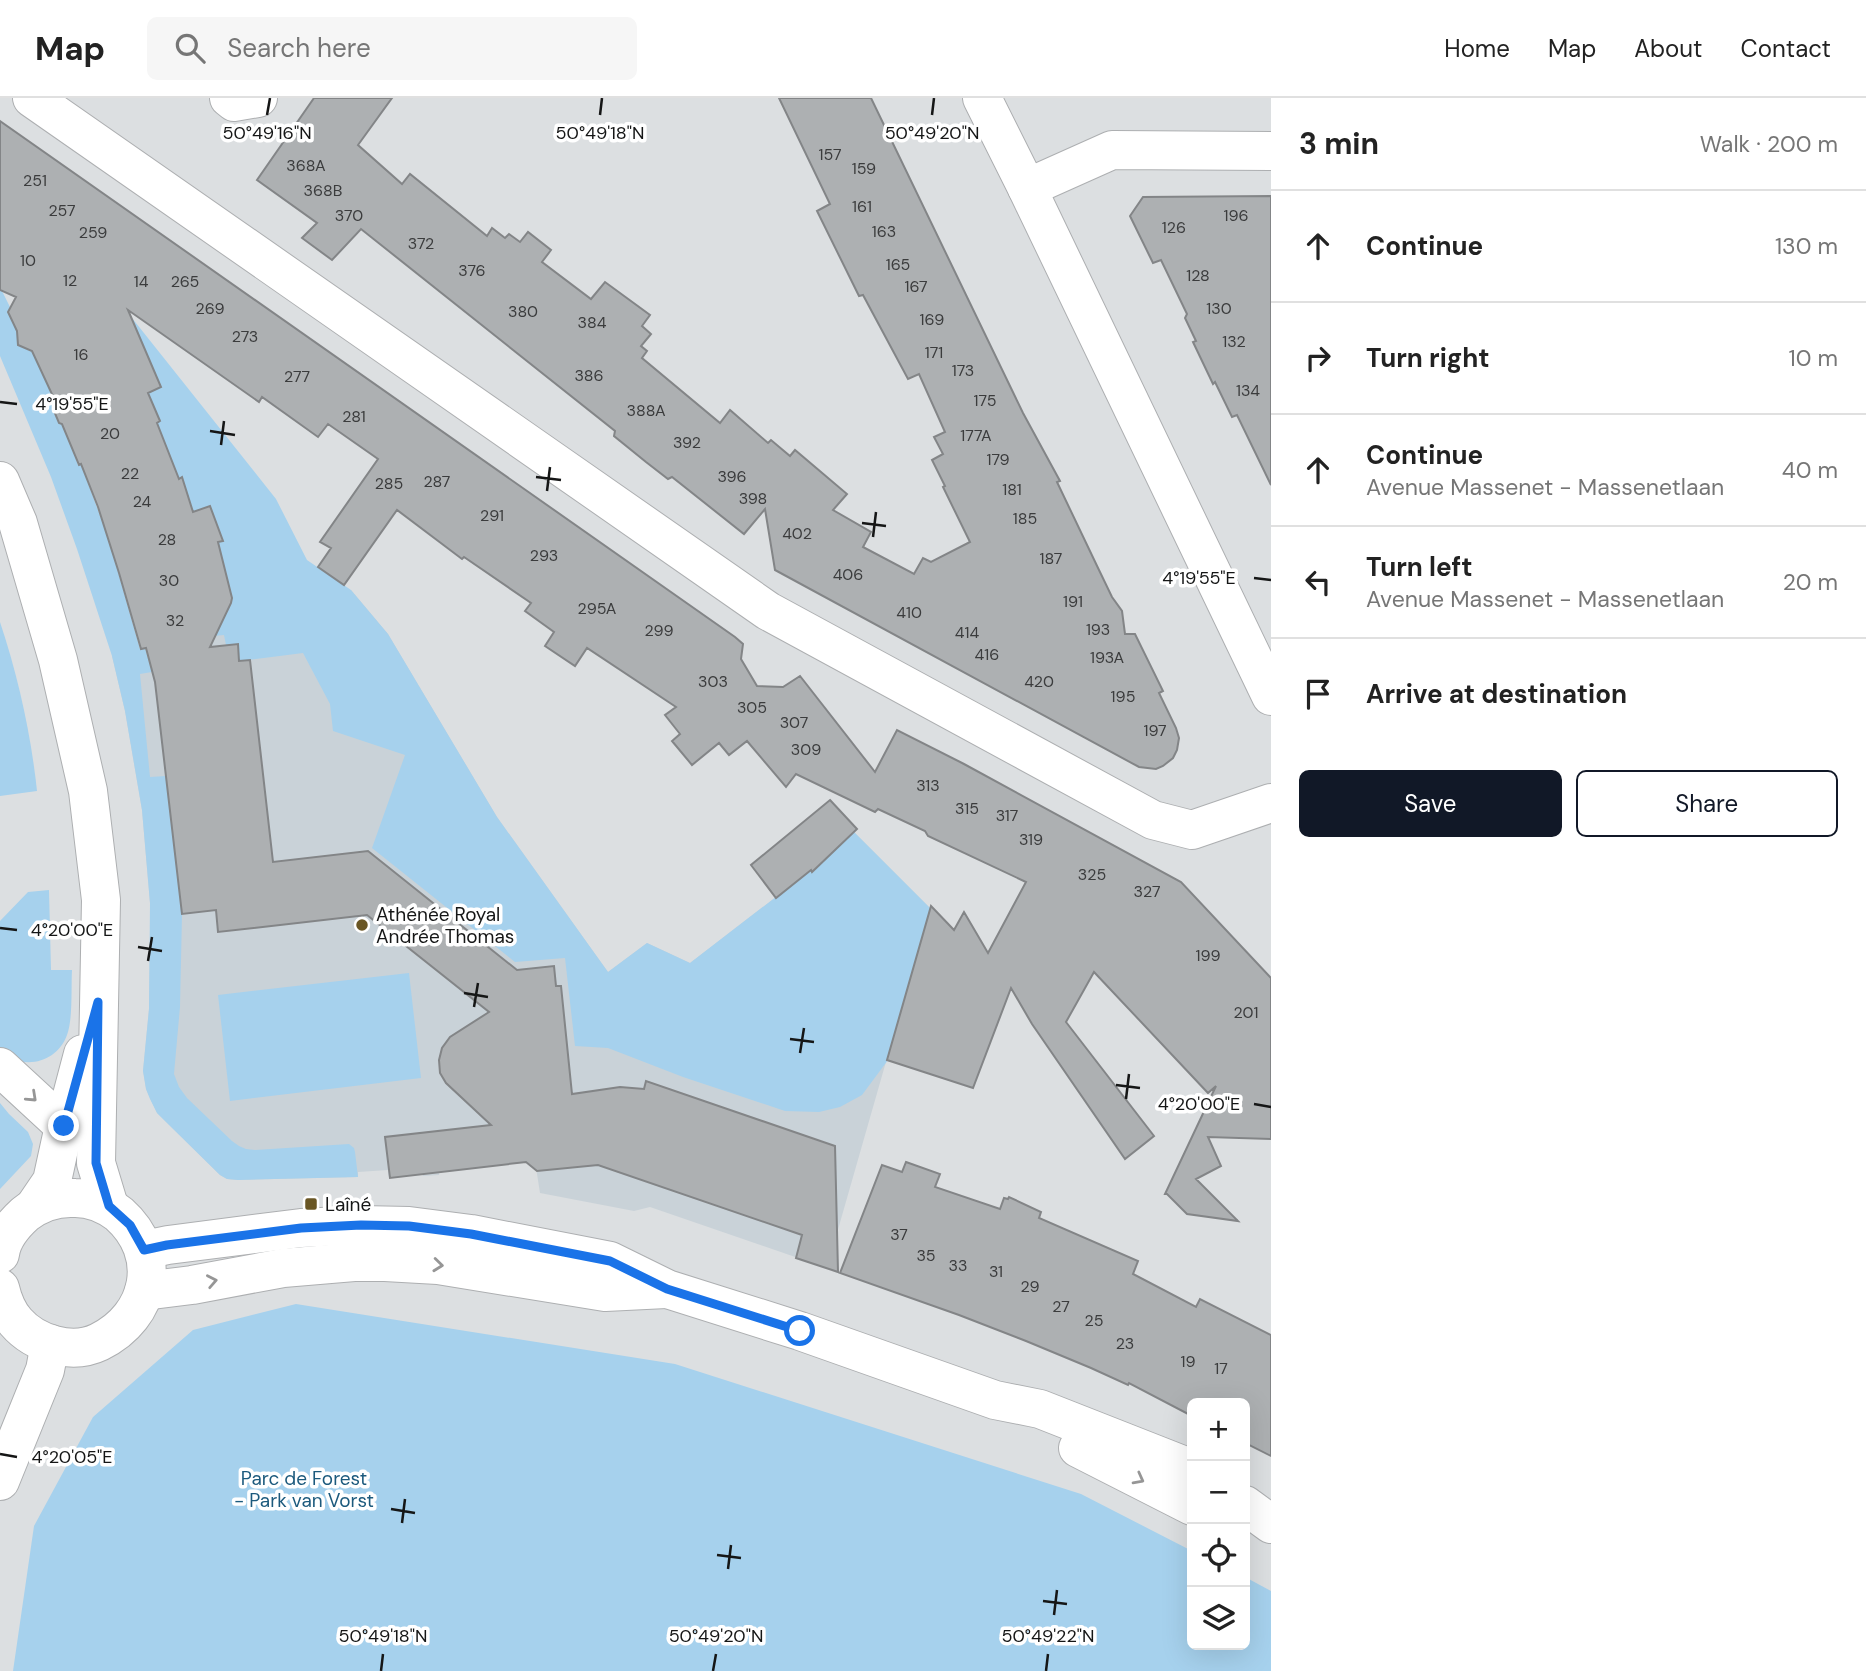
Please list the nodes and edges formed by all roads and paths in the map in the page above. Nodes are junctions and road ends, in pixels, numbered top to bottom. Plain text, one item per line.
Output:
1 (229, 98) edge
2 (258, 98) edge
3 (982, 98) edge
4 (51, 103) edge
5 (1271, 151) edge
6 (1027, 188) junction
7 (0, 481) edge
8 (1271, 696) edge
9 (1271, 803) edge
10 (98, 1002) junction
11 (0, 1067) edge
12 (64, 1126) junction
13 (36, 1206) junction
14 (109, 1206) junction
15 (0, 1250) edge
16 (144, 1250) junction
17 (667, 1289) junction
18 (144, 1291) junction
19 (1, 1298) edge
20 (50, 1344) junction
21 (995, 1400) junction
22 (1187, 1469) edge
23 (0, 1481) edge
24 (1187, 1503) edge
25 (1250, 1509) edge
26 (1271, 1524) edge
27 (1250, 1530) edge
28 (1271, 1538) edge

1 - 2 street
3 - 6 street
4 - 9 street
5 - 6 street
6 - 8 street
7 - 10 street
10 - 12 street
10 - 14 street
11 -> 12 street
12 - 13 street
13 - 14 street
13 - 15 street
14 - 16 street
16 - 17 street
16 - 18 street
18 -> 17 street
17 - 21 street
18 - 20 street
19 - 20 street
20 - 23 street
21 - 22 street
21 -> 24 street
25 - 26 street
27 - 28 street

